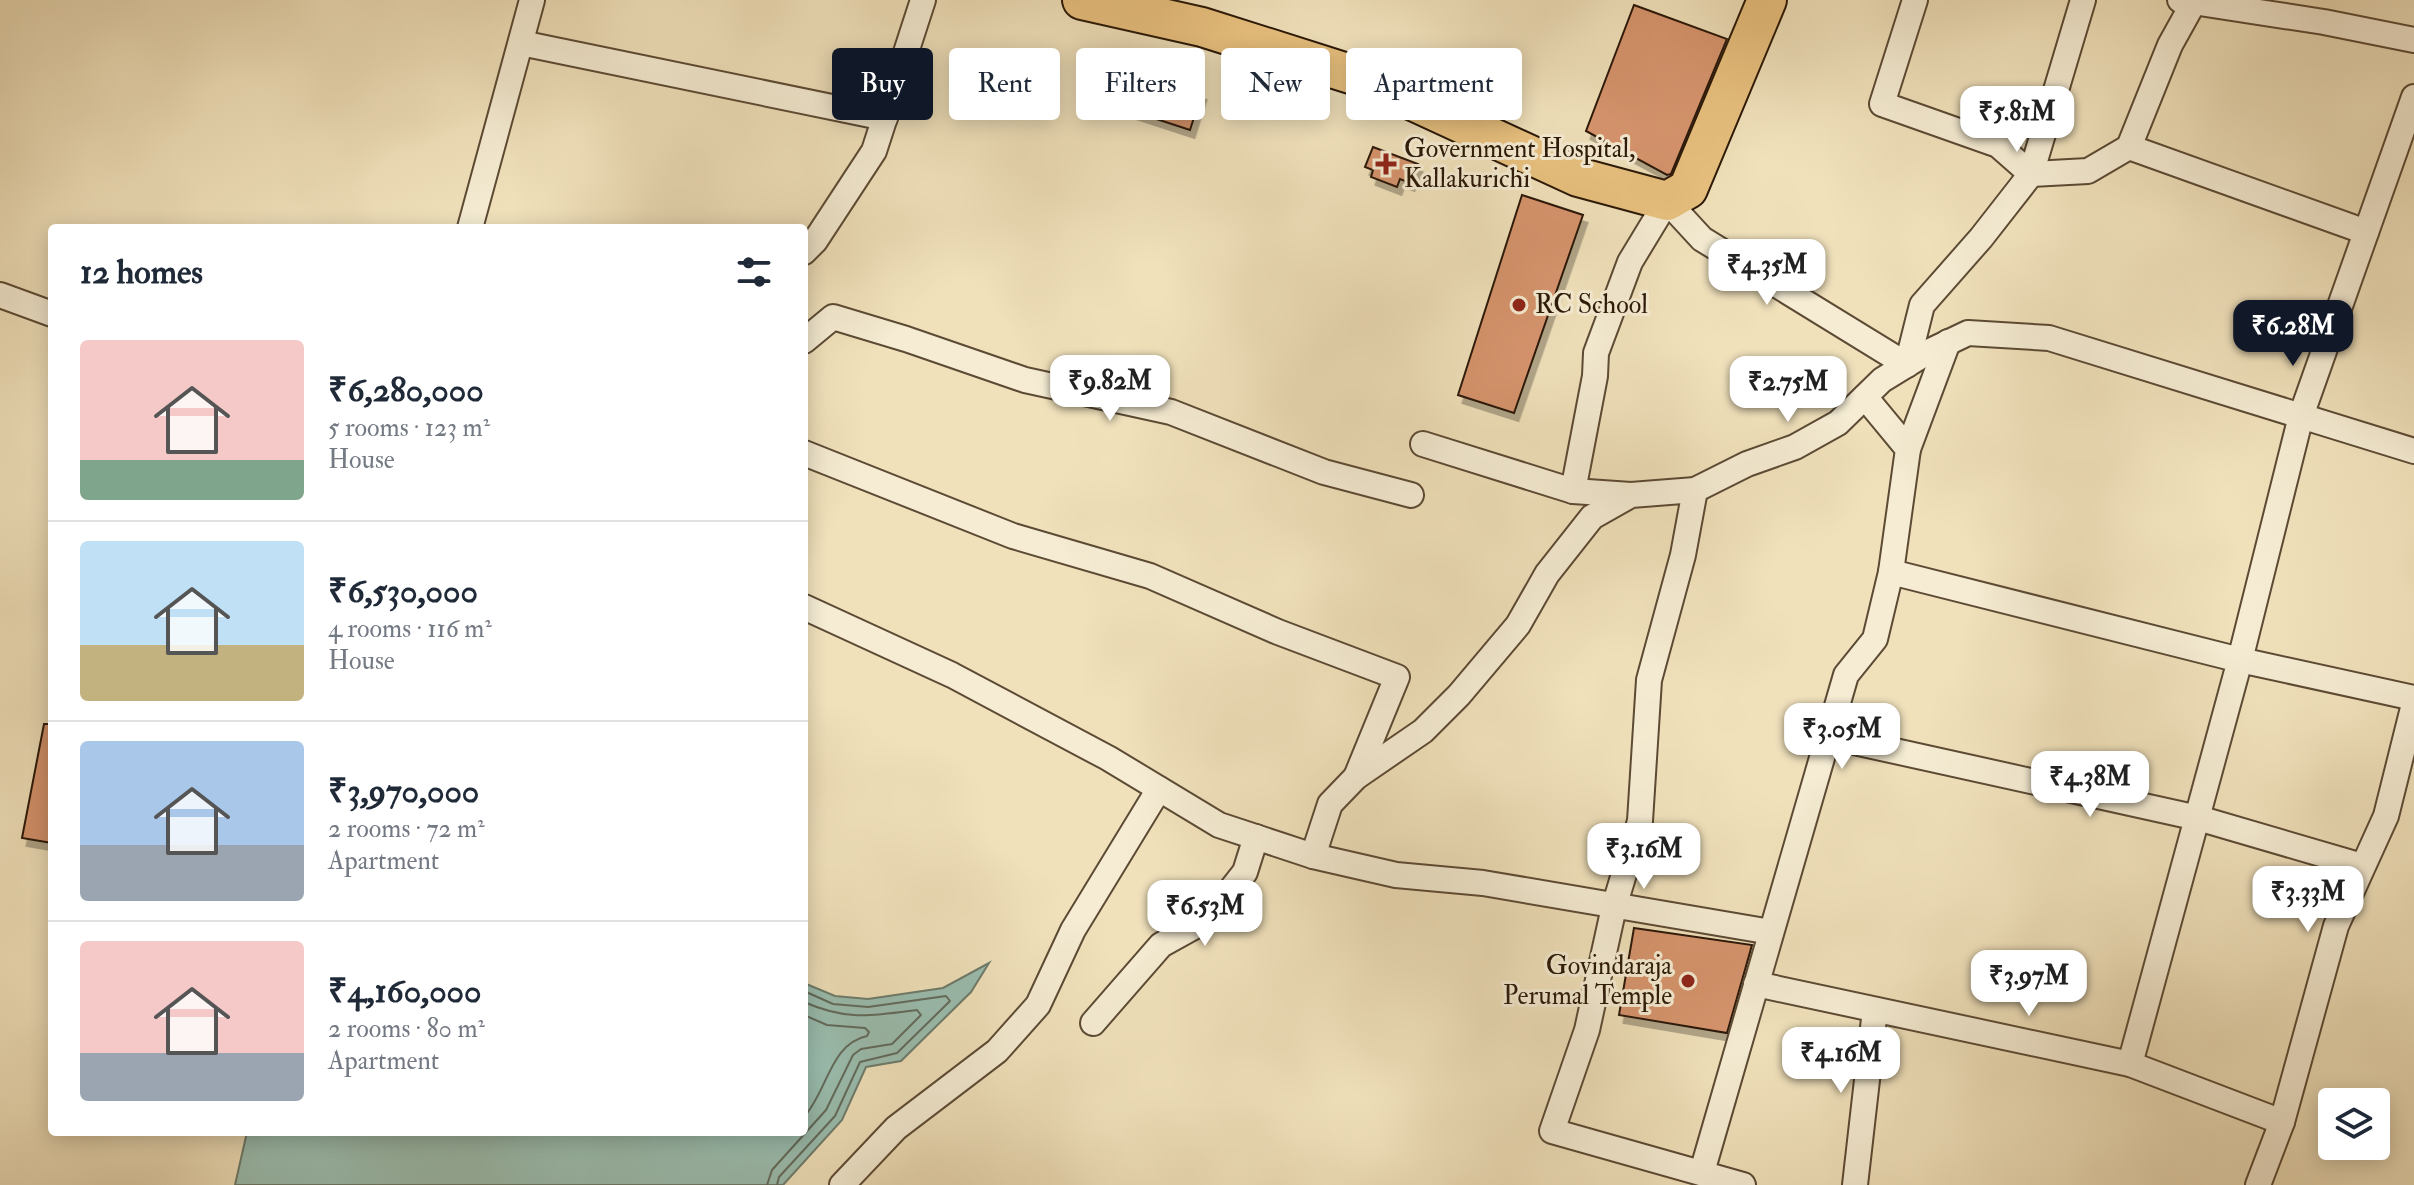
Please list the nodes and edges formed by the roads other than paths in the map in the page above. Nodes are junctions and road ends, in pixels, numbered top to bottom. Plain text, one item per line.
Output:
1 (532, 0) edge
2 (923, 0) edge
3 (1082, 0) edge
4 (1767, 0) edge
5 (1915, 0) edge
6 (2083, 0) edge
7 (2190, 1) edge
8 (2414, 40) edge
9 (521, 43) junction
10 (908, 48) edge
11 (2414, 97) edge
12 (832, 107) edge
13 (884, 120) edge
14 (2129, 147) junction
15 (2031, 174) junction
16 (1667, 201) junction
17 (471, 224) edge
18 (2366, 232) junction
19 (808, 248) edge
20 (0, 295) edge
21 (48, 313) edge
22 (808, 338) edge
23 (1948, 342) junction
24 (1907, 365) junction
25 (1865, 397) junction
26 (2301, 416) junction
27 (1423, 444) dead end
28 (1908, 449) junction
29 (2414, 451) edge
30 (808, 455) edge
31 (1695, 490) junction
32 (1573, 491) junction
33 (1411, 495) dead end
34 (1631, 495) junction
35 (1891, 572) junction
36 (808, 609) edge
37 (2240, 660) junction
38 (2414, 698) edge
39 (2414, 704) edge
40 (1827, 736) junction
41 (2407, 766) edge
42 (1356, 777) junction
43 (1159, 789) junction
44 (2198, 818) junction
45 (1256, 837) junction
46 (1313, 856) junction
47 (2362, 866) junction
48 (1614, 907) junction
49 (1771, 932) junction
50 (1756, 984) junction
51 (1875, 1010) junction
52 (1093, 1023) dead end
53 (2130, 1064) junction
54 (2282, 1122) junction
55 (1702, 1172) junction
56 (1733, 1183) edge
57 (842, 1185) edge
58 (1855, 1185) edge
59 (2258, 1185) edge

1 - 9 street
2 - 10 street
3 - 16 main road
4 - 16 main road
5 - 15 street
6 - 15 street
7 - 8 street
7 - 14 street
9 - 12 street
9 - 17 street
11 - 18 street
13 - 19 street
14 - 15 street
14 - 18 street
15 - 24 street
16 - 24 street
16 - 32 street
18 - 26 street
20 - 21 street
22 - 33 street
23 - 24 street
23 - 26 street
23 - 28 street
24 - 25 street
25 - 28 street
25 - 31 street
26 - 29 street
26 - 37 street
27 - 32 street
28 - 35 street
30 - 42 street
31 - 34 street
31 - 48 street
32 - 34 street
34 - 42 street
35 - 37 street
35 - 40 street
36 - 43 street
37 - 38 street
37 - 44 street
39 - 41 street
40 - 44 street
40 - 49 street
41 - 47 street
42 - 46 street
43 - 45 street
43 - 57 street
44 - 47 street
44 - 53 street
45 - 46 street
45 - 52 street
46 - 48 street
47 - 54 street
48 - 49 street
48 - 55 street
49 - 50 street
50 - 51 street
50 - 55 street
51 - 53 street
51 - 58 street
53 - 54 street
54 - 59 street
55 - 56 street

